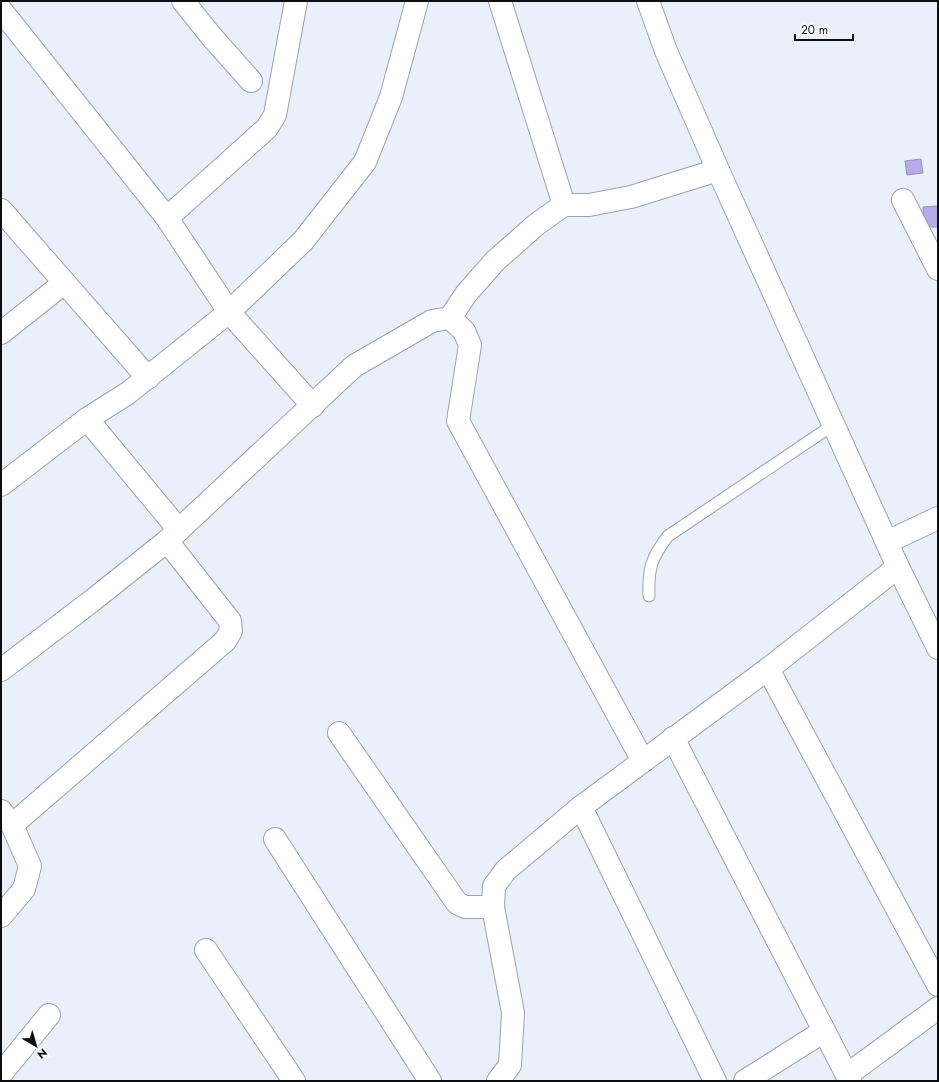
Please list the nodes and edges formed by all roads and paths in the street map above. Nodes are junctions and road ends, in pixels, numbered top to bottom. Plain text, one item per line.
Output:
1 (183, 1) edge
2 (296, 1) edge
3 (417, 1) edge
4 (500, 1) edge
5 (648, 1) edge
6 (1, 10) edge
7 (251, 81) dead end
8 (718, 170) junction
9 (902, 200) dead end
10 (564, 205) junction
11 (1, 210) edge
12 (167, 218) junction
13 (935, 256) edge
14 (64, 283) junction
15 (229, 312) junction
16 (450, 318) junction
17 (1, 332) edge
18 (148, 378) junction
19 (312, 406) junction
20 (87, 419) junction
21 (833, 425) junction
22 (1, 485) edge
23 (938, 518) edge
24 (173, 535) junction
25 (887, 542) junction
26 (898, 567) junction
27 (649, 596) dead end
28 (938, 648) edge
29 (768, 669) junction
30 (1, 670) edge
31 (339, 733) dead end
32 (673, 738) junction
33 (643, 761) junction
34 (581, 807) junction
35 (7, 818) edge
36 (275, 839) dead end
37 (493, 907) junction
38 (1, 916) edge
39 (206, 950) dead end
40 (938, 985) edge
41 (938, 1008) edge
42 (49, 1015) dead end
43 (824, 1031) junction
44 (1, 1074) edge
45 (848, 1078) edge
46 (294, 1081) edge
47 (430, 1081) edge
48 (498, 1081) edge
49 (715, 1081) edge
50 (745, 1081) edge

1 - 7 street
2 - 12 street
3 - 15 street
4 - 10 street
5 - 8 street
6 - 12 street
8 - 10 street
8 - 21 street
9 - 13 street
10 - 16 street
11 - 14 street
12 - 15 street
14 - 17 street
14 - 18 street
15 - 18 street
15 - 19 street
16 - 19 street
16 - 33 street
18 - 20 street
19 - 24 street
20 - 22 street
20 - 24 street
21 - 25 street
21 - 27 lane
23 - 25 street
24 - 30 street
24 - 35 street
25 - 26 street
26 - 28 street
26 - 29 street
29 - 32 street
29 - 40 street
31 - 37 street
32 - 33 street
32 - 43 street
33 - 34 street
34 - 37 street
34 - 49 street
35 - 38 street
36 - 47 street
37 - 48 street
39 - 46 street
41 - 45 street
42 - 44 street
43 - 45 street
43 - 50 street

